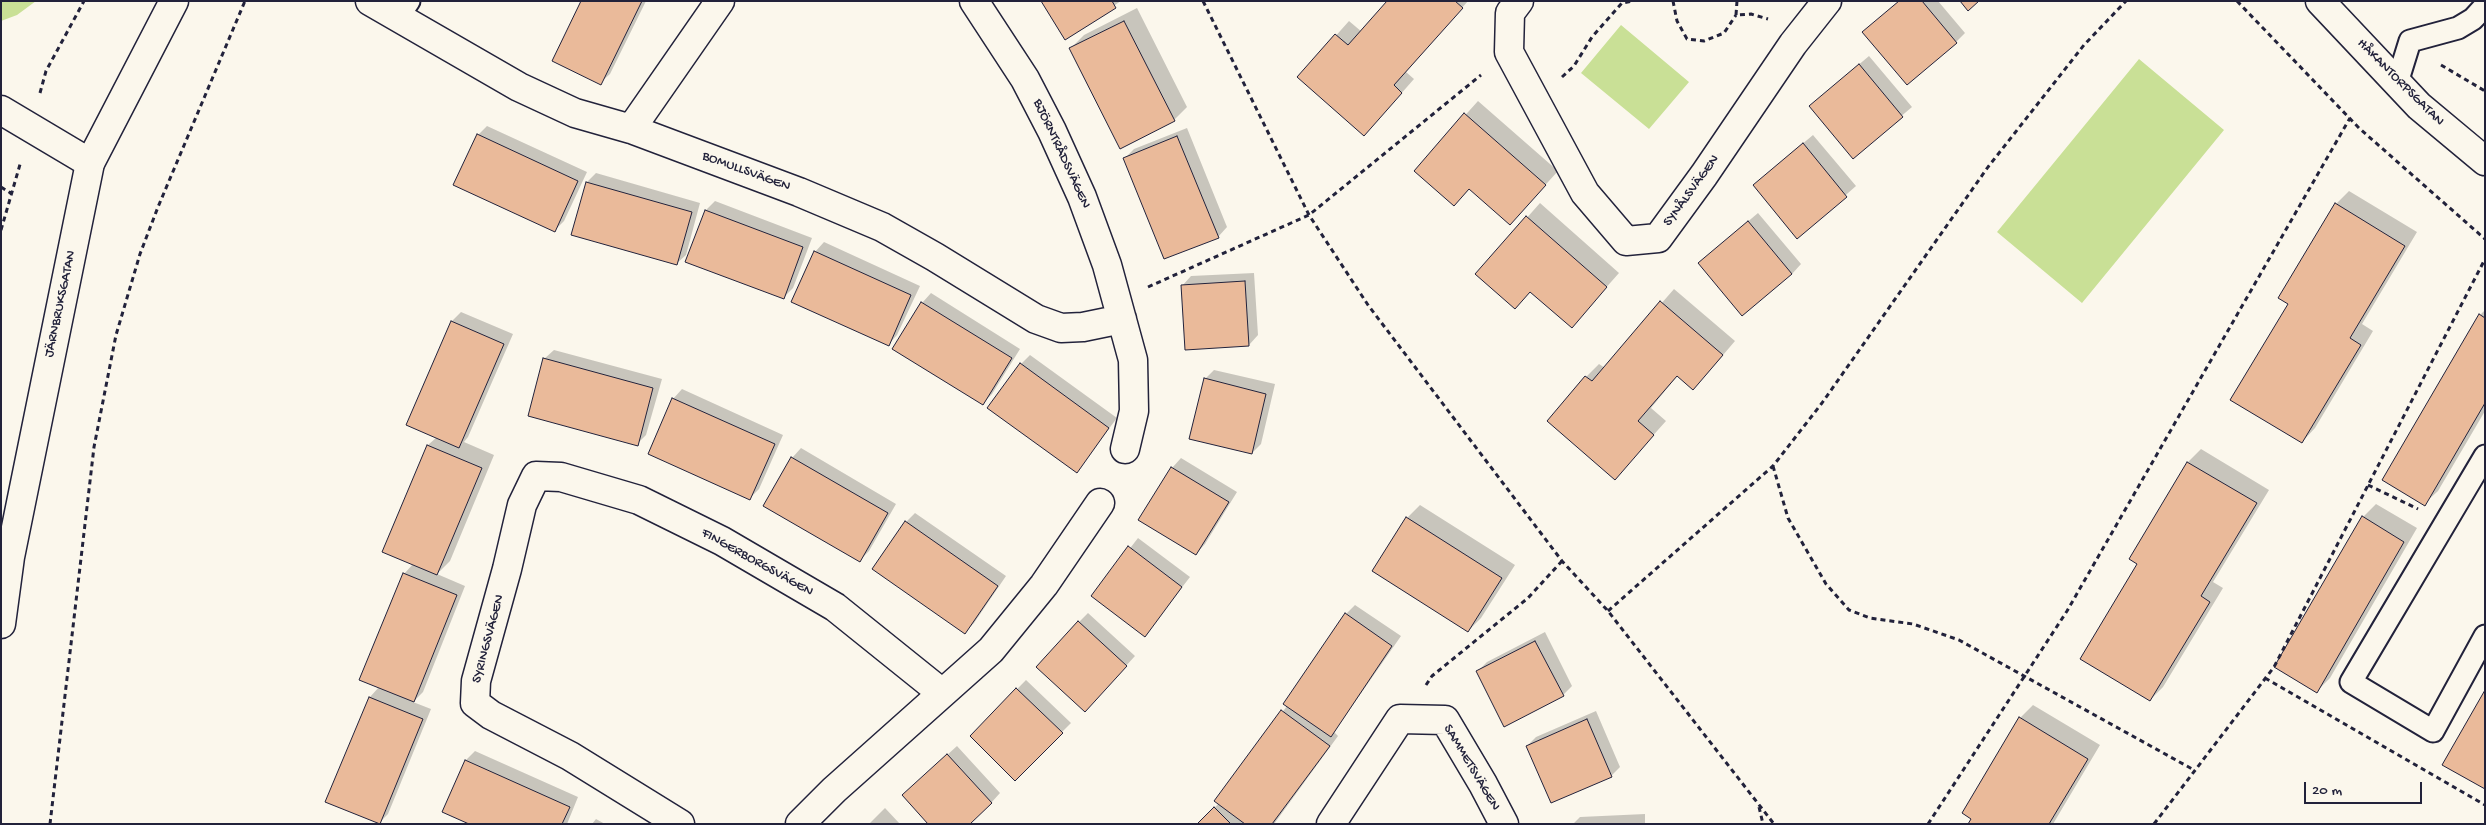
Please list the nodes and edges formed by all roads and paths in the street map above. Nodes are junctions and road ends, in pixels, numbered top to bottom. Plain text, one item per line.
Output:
1 (174, 1) edge
2 (245, 1) edge
3 (370, 1) edge
4 (720, 1) edge
5 (974, 1) edge
6 (1203, 1) edge
7 (1633, 1) edge
8 (1673, 1) edge
9 (1737, 1) edge
10 (1827, 1) edge
11 (2126, 1) edge
12 (2237, 1) edge
13 (2320, 1) edge
14 (2485, 6) edge
15 (1514, 7) edge
16 (404, 9) edge
17 (1736, 15) junction
18 (1793, 44) junction
19 (1508, 52) junction
20 (2397, 83) junction
21 (1531, 95) junction
22 (1, 110) edge
23 (2350, 118) junction
24 (631, 129) junction
25 (2485, 161) edge
26 (90, 163) junction
27 (1, 187) edge
28 (1309, 215) junction
29 (1, 230) edge
30 (2485, 239) edge
31 (2485, 259) edge
32 (1120, 310) junction
33 (1125, 449) dead end
34 (2485, 456) edge
35 (1773, 466) junction
36 (549, 476) joint
37 (2368, 485) junction
38 (1100, 503) dead end
39 (2446, 522) junction
40 (5, 556) edge
41 (1562, 561) junction
42 (1608, 611) junction
43 (1, 624) edge
44 (2485, 636) edge
45 (2023, 676) junction
46 (2265, 678) junction
47 (942, 693) junction
48 (1400, 719) junction
49 (2194, 770) junction
50 (1758, 805) junction
51 (2485, 805) edge
52 (50, 824) edge
53 (680, 824) edge
54 (800, 824) edge
55 (1331, 824) edge
56 (1504, 824) edge
57 (1763, 824) edge
58 (1774, 824) edge
59 (1928, 824) edge
60 (2154, 824) edge

1 - 26 street, JÄRNBRUKSGATAN
2 - 52 path
3 - 16 street, BOMULLSVÄGEN
4 - 24 street
5 - 32 street, BJÖRNTRÅDSVÄGEN
6 - 28 path
7 - 21 path
8 - 17 path
9 - 17 path
10 - 18 street, SYNÅLSVÄGEN
11 - 35 path
12 - 23 path
13 - 20 street, HÅKANTORPSGATAN
14 - 20 lane
15 - 19 street
16 - 24 street, BOMULLSVÄGEN
17 - 18 path
18 - 21 street, SYNÅLSVÄGEN
19 - 21 street, SYNÅLSVÄGEN
19 - 28 path
20 - 25 street, HÅKANTORPSGATAN
22 - 26 street
23 - 30 path
23 - 45 path
24 - 32 street, BOMULLSVÄGEN
26 - 40 street, JÄRNBRUKSGATAN
27 - 29 path
28 - 32 path
28 - 41 path
31 - 37 path
32 - 33 street
34 - 39 lane
35 - 42 path
35 - 45 path
36 - 47 street, FINGERBORGSVÄGEN
36 - 53 street, SYRINGSVÄGEN
37 - 39 path
37 - 46 path
38 - 47 street
39 - 44 lane
40 - 43 street, JÄRNBRUKSGATAN
41 - 42 path
41 - 48 path
42 - 50 path
45 - 49 path
45 - 59 path
46 - 49 path
46 - 51 path
47 - 54 street
48 - 55 street
48 - 56 street, SAMMETSVÄGEN
49 - 60 path
50 - 57 path
50 - 58 path

